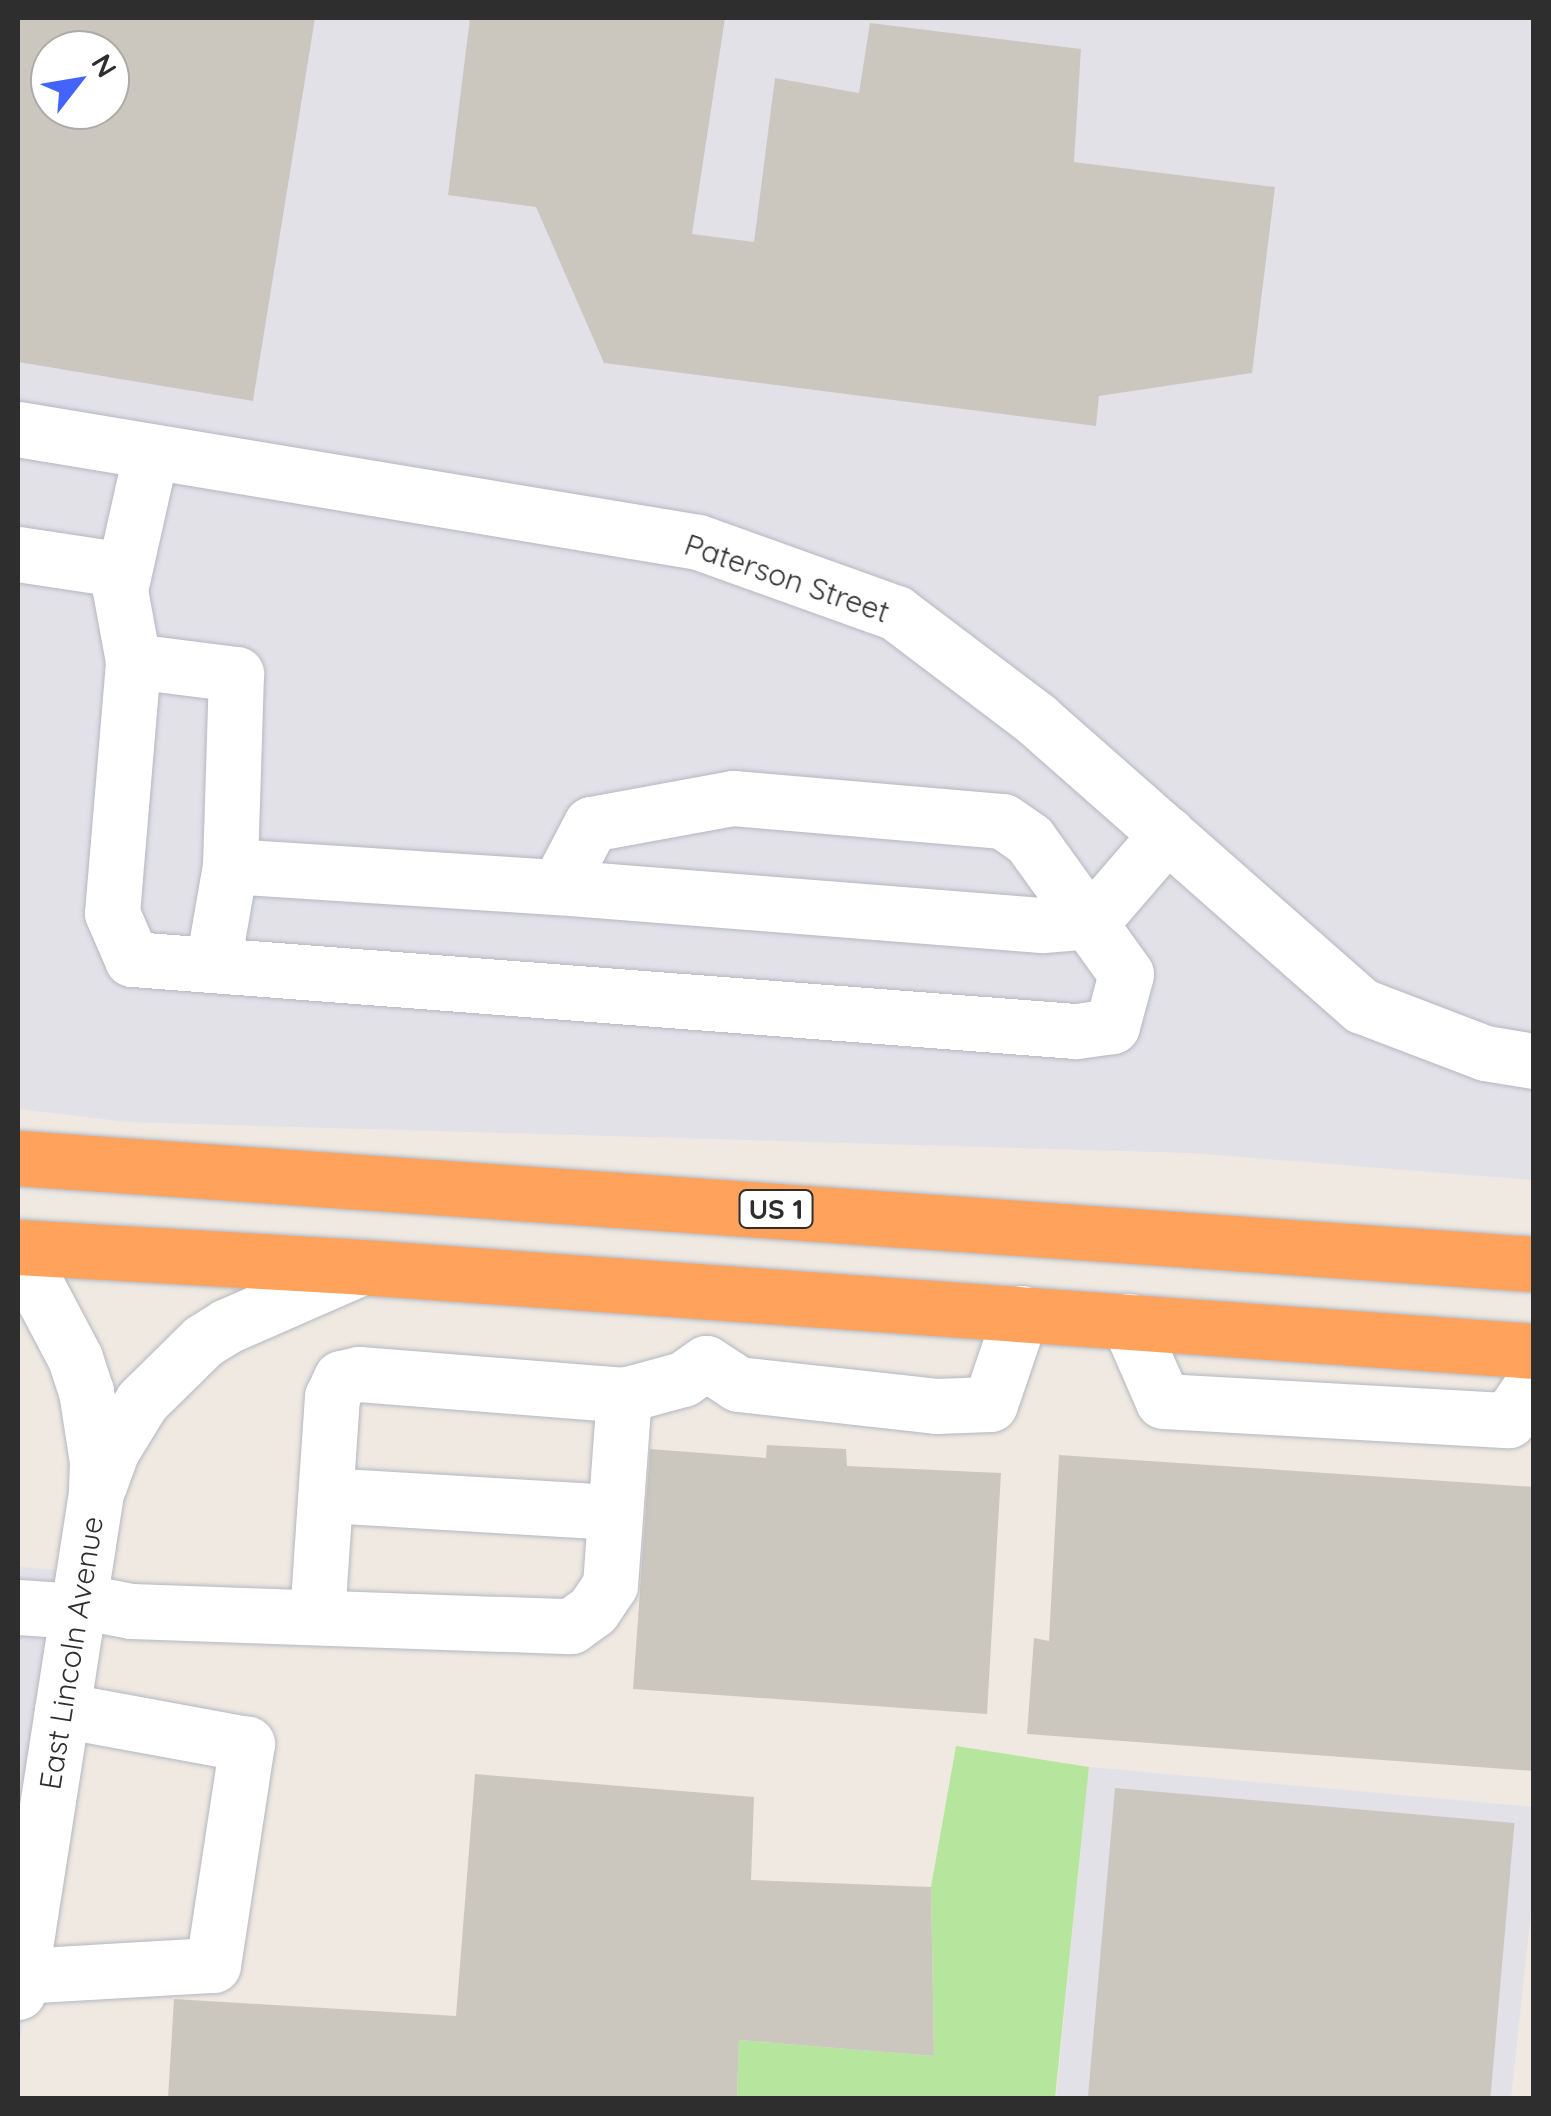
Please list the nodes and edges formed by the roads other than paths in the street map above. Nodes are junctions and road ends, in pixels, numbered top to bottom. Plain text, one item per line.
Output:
1 (18, 429) edge
2 (151, 451) junction
3 (18, 554) edge
4 (124, 570) junction
5 (133, 660) junction
6 (1168, 834) junction
7 (230, 866) junction
8 (558, 887) junction
9 (1092, 921) junction
10 (213, 963) junction
11 (1534, 1061) edge
12 (18, 1158) edge
13 (18, 1247) edge
14 (1534, 1264) edge
15 (362, 1267) junction
16 (18, 1268) edge
17 (703, 1291) junction
18 (1021, 1313) junction
19 (1128, 1321) junction
20 (1534, 1350) edge
21 (706, 1363) junction
22 (1534, 1382) edge
23 (624, 1395) junction
24 (96, 1492) junction
25 (326, 1495) junction
26 (615, 1512) junction
27 (79, 1606) junction
28 (18, 1607) edge
29 (317, 1616) junction
30 (62, 1710) junction
31 (18, 1986) edge

1 - 2 street, Paterson Street
2 - 4 street
2 - 6 street, Paterson Street
3 - 4 street
4 - 5 street
5 - 7 street
5 - 10 street
6 - 9 street
6 - 11 street, Paterson Street
7 - 8 street
7 - 10 street
8 - 9 street
8 - 9 street
9 - 10 street
12 - 14 highway, US 1
13 - 15 highway
15 - 17 highway
15 - 24 street, East Lincoln Avenue
16 - 24 street, East Lincoln Avenue
17 - 18 highway
17 - 21 street
18 - 19 highway
18 - 21 street
19 - 20 highway
19 - 22 street
21 - 23 street
23 - 25 street
23 - 26 street
24 - 27 street, East Lincoln Avenue
25 - 26 street
25 - 29 street
26 - 29 street
27 - 28 street
27 - 29 street
27 - 30 street, East Lincoln Avenue
30 - 31 street, East Lincoln Avenue
30 - 31 street

